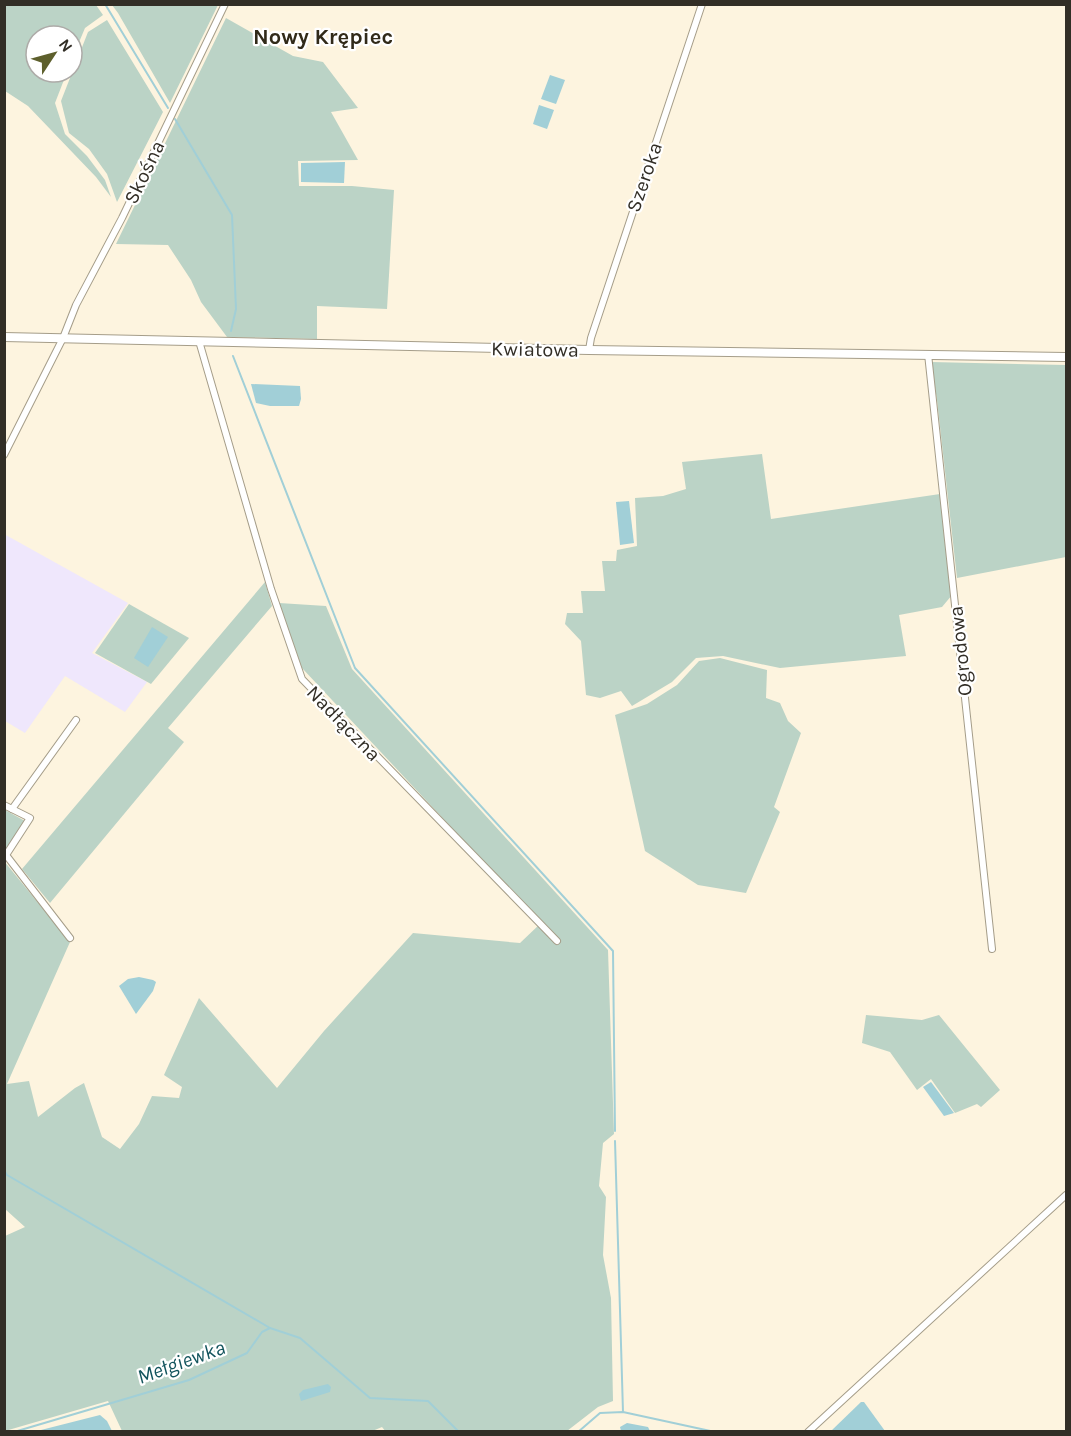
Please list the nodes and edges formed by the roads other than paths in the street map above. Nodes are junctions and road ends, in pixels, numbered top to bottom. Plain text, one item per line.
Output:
1 (225, 4) edge
2 (702, 4) edge
3 (4, 337) edge
4 (63, 338) junction
5 (199, 341) junction
6 (589, 350) junction
7 (928, 354) junction
8 (1066, 357) edge
9 (4, 455) edge
10 (76, 720) dead end
11 (4, 805) edge
12 (12, 809) junction
13 (70, 938) dead end
14 (557, 941) dead end
15 (992, 948) dead end
16 (1066, 1195) edge
17 (808, 1431) edge

1 - 4 street, Skośna
2 - 6 street, Szeroka
3 - 4 street, Kwiatowa
4 - 5 street, Kwiatowa
4 - 9 street, Skośna
5 - 6 street, Kwiatowa
5 - 14 street, Nadłączna
6 - 7 street, Kwiatowa
7 - 8 street, Kwiatowa
7 - 15 street, Ogrodowa
10 - 12 street
11 - 12 street
12 - 13 street
16 - 17 street

